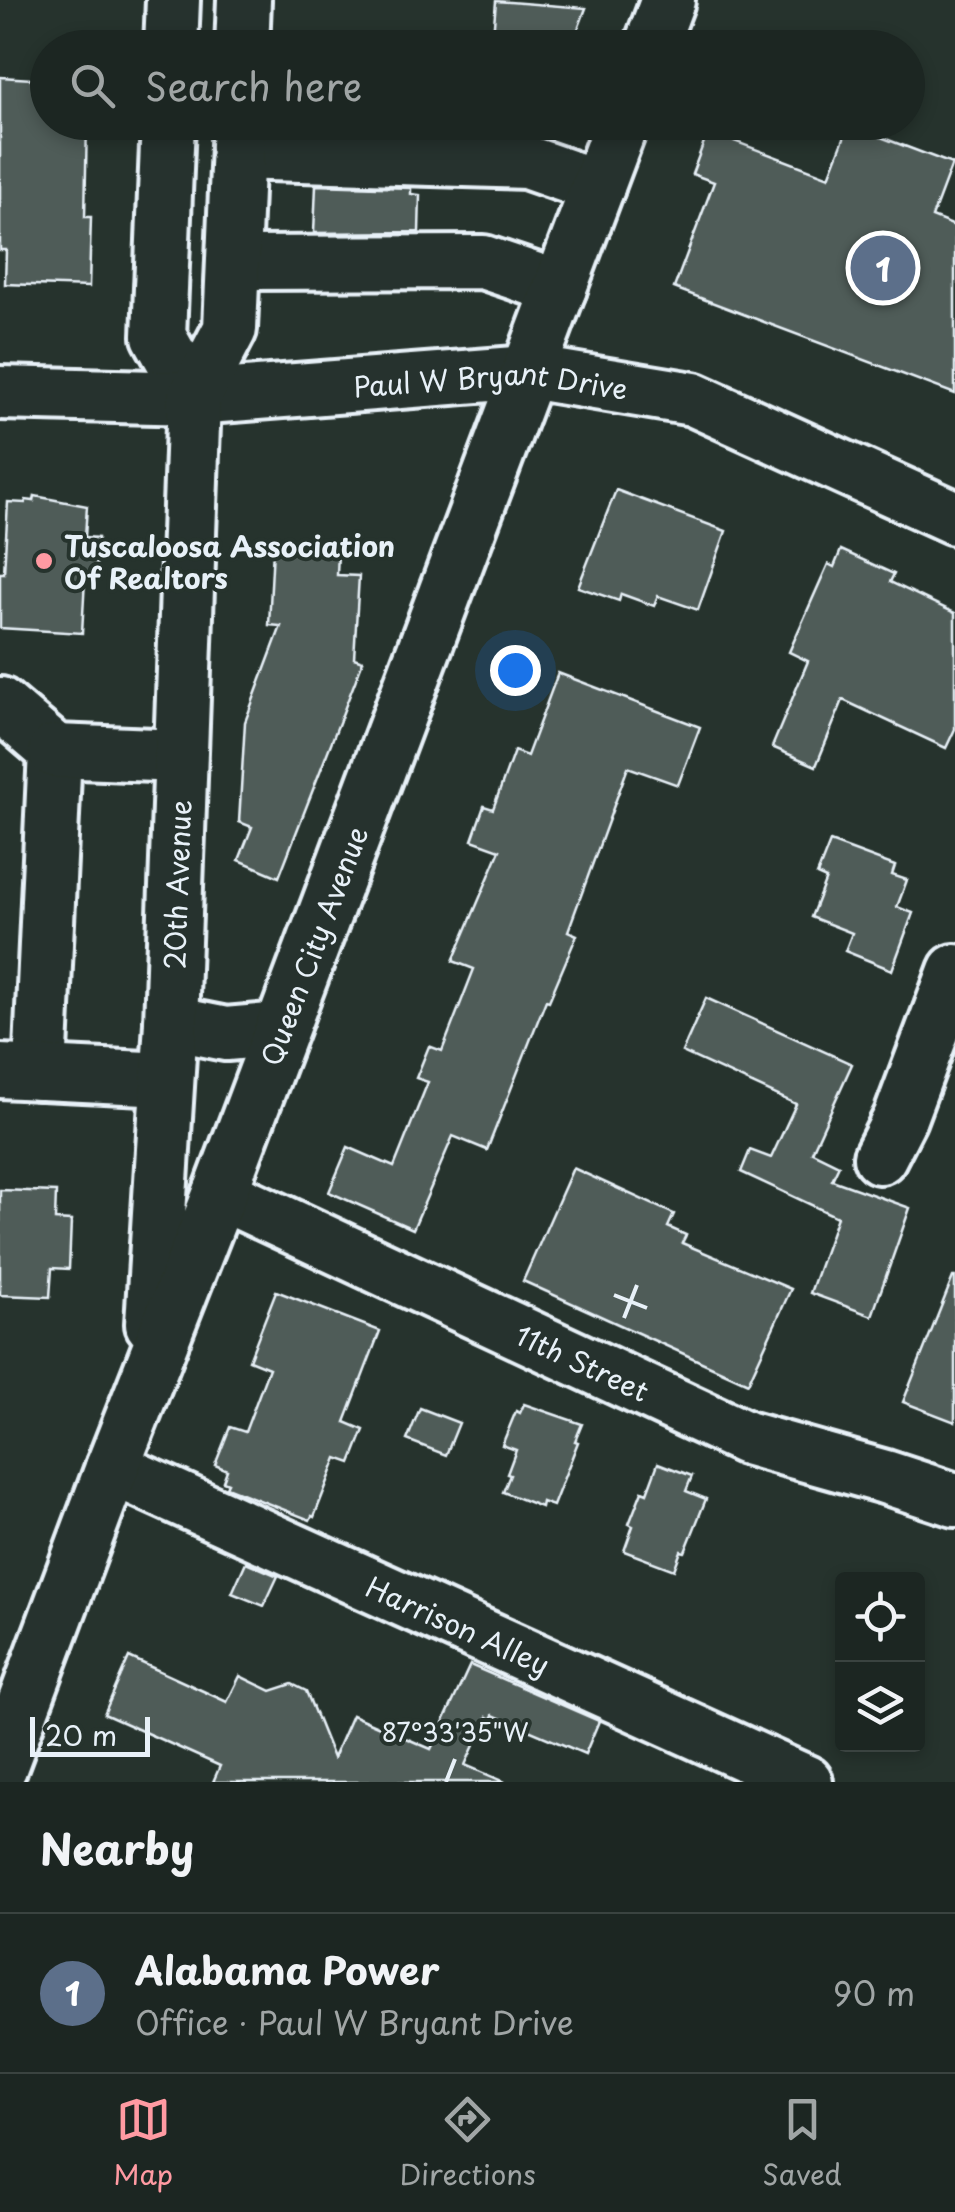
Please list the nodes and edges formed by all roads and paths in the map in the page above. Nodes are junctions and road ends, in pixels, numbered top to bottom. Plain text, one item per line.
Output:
1 (173, 0) edge
2 (244, 0) edge
3 (668, 0) edge
4 (172, 30) edge
5 (243, 30) edge
6 (657, 30) edge
7 (167, 140) edge
8 (238, 140) edge
9 (262, 140) edge
10 (615, 140) edge
11 (598, 187) junction
12 (233, 263) junction
13 (560, 288) junction
14 (529, 372) junction
15 (0, 392) edge
16 (194, 398) junction
17 (955, 518) edge
18 (0, 704) edge
19 (56, 751) junction
20 (180, 756) junction
21 (955, 971) edge
22 (170, 1023) junction
23 (280, 1029) junction
24 (20, 1072) edge
25 (167, 1079) junction
26 (880, 1157) dead end
27 (220, 1193) junction
28 (150, 1370) junction
29 (112, 1468) junction
30 (955, 1500) edge
31 (3, 1750) edge
32 (35, 1782) edge
33 (806, 1782) edge

1 - 4 street
2 - 5 street
3 - 6 street
7 - 16 street
8 - 12 street, 20th Avenue
9 - 11 street
10 - 11 street, Queen City Avenue
11 - 13 street, Queen City Avenue
12 - 13 street
12 - 16 street, 20th Avenue
13 - 14 street, Queen City Avenue
14 - 16 street, Paul W Bryant Drive
14 - 17 street, Paul W Bryant Drive
14 - 23 street, Queen City Avenue
15 - 16 street, Paul W Bryant Drive
16 - 20 street, 20th Avenue
18 - 19 street
19 - 20 street
19 - 24 street
20 - 22 street, 20th Avenue
21 - 26 street
22 - 23 street
22 - 25 street, 20th Avenue
23 - 27 street, Queen City Avenue
24 - 25 street
25 - 28 street, 20th Avenue
27 - 28 street, Queen City Avenue
27 - 30 street, 11th Street
28 - 29 street, Queen City Avenue
29 - 31 street, Queen City Avenue
29 - 33 street, Harrison Alley
31 - 32 street

